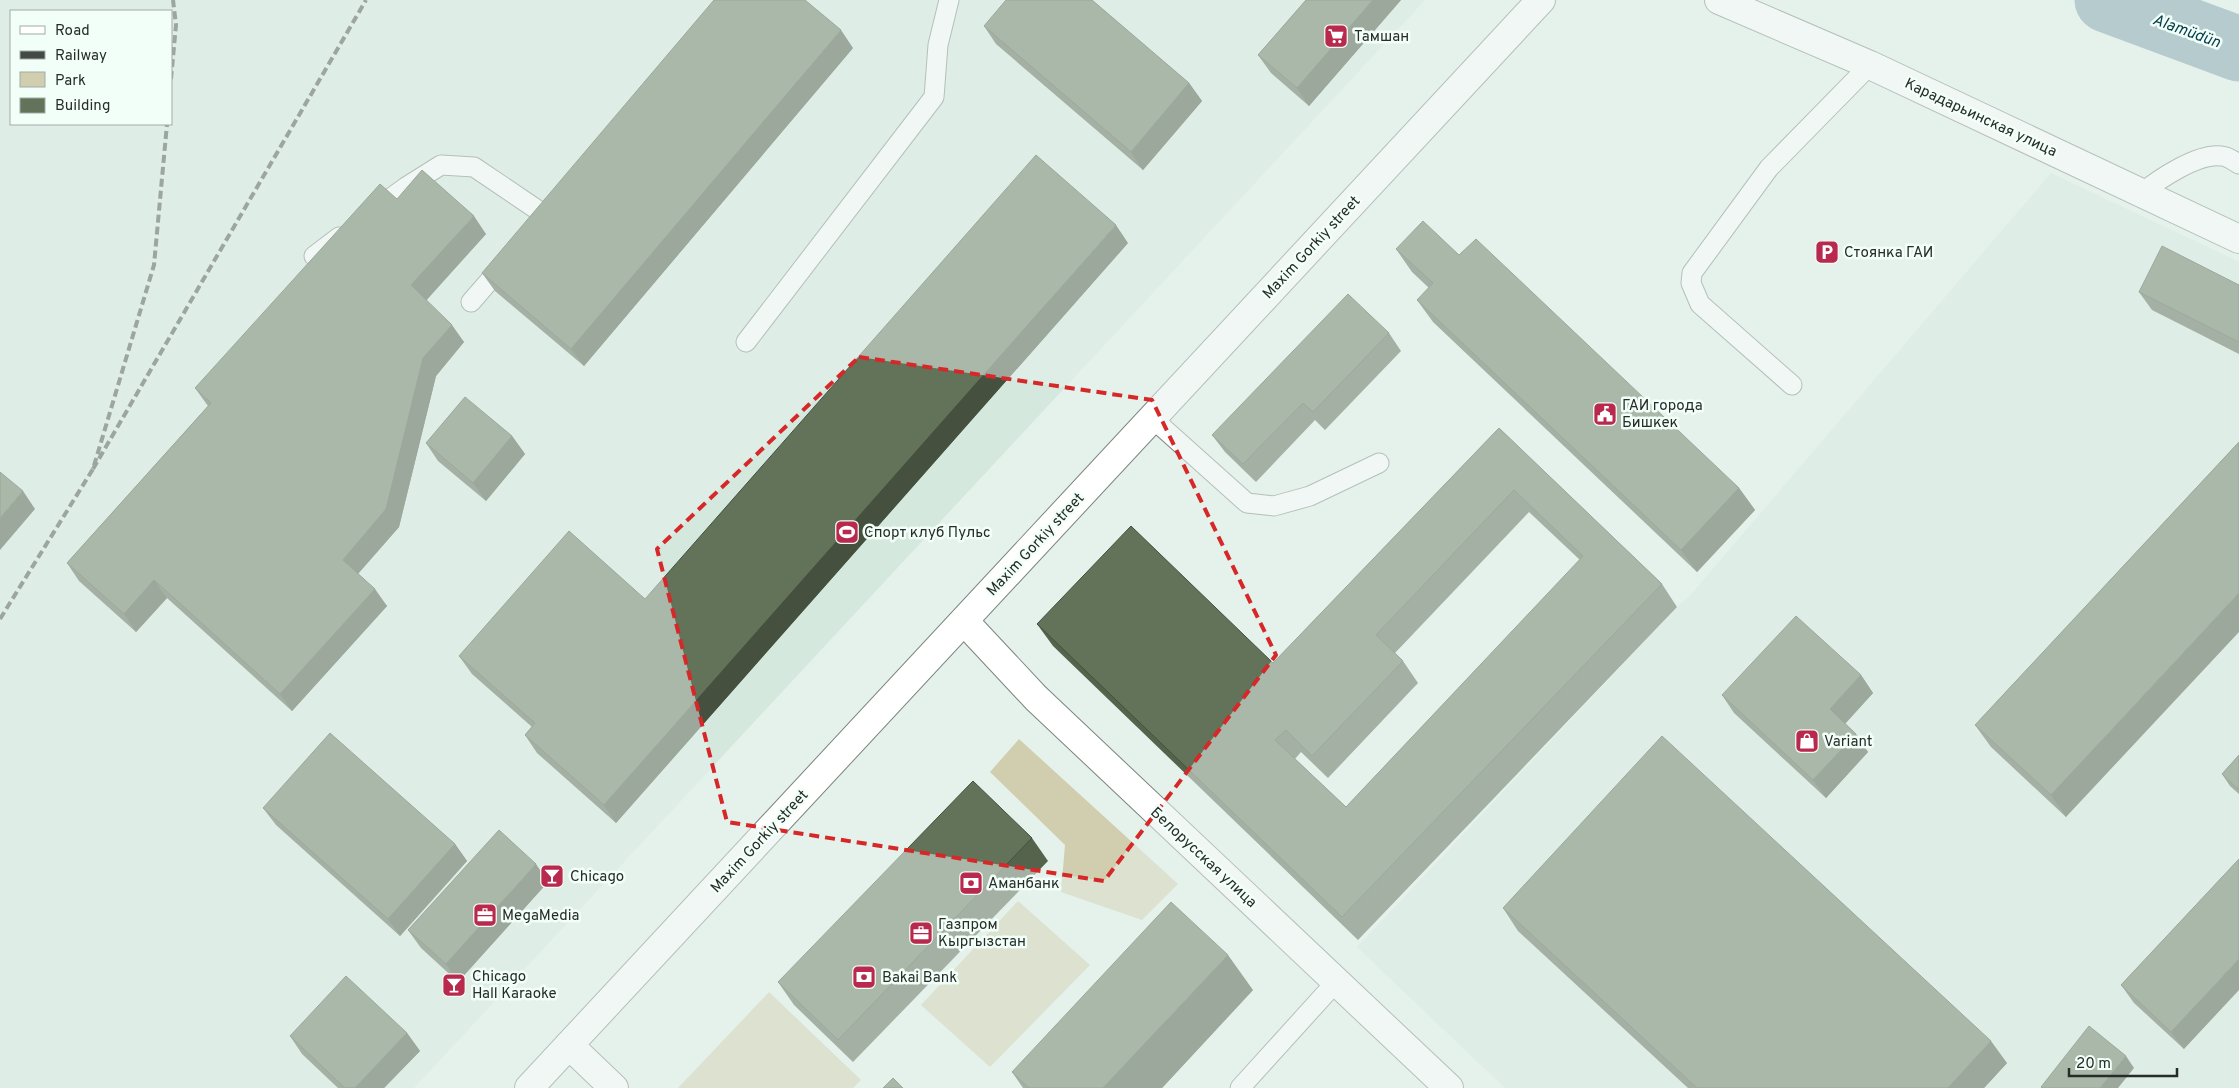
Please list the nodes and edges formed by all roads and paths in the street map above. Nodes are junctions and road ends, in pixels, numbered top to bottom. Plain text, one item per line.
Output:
1 (949, 0) edge
2 (1541, 0) edge
3 (1720, 0) edge
4 (1870, 65) junction
5 (2239, 164) edge
6 (2142, 193) junction
7 (557, 201) edge
8 (545, 215) junction
9 (532, 230) edge
10 (2239, 239) edge
11 (514, 252) edge
12 (314, 256) edge
13 (471, 302) dead end
14 (746, 342) dead end
15 (1792, 385) dead end
16 (1152, 418) junction
17 (1379, 463) dead end
18 (964, 621) junction
19 (1336, 982) junction
20 (570, 1045) junction
21 (529, 1088) edge
22 (614, 1088) edge
23 (1240, 1088) edge
24 (1448, 1088) edge

1 - 14 lane
2 - 16 main road, Maxim Gorkiy street
3 - 4 main road, Карадарьинская улица
4 - 6 main road, Карадарьинская улица
4 - 15 lane
5 - 6 lane
6 - 10 main road, Карадарьинская улица
7 - 8 lane
8 - 9 lane
8 - 12 lane
11 - 13 lane
16 - 17 lane
16 - 18 main road, Maxim Gorkiy street
18 - 19 main road, Белорусская улица
18 - 20 main road, Maxim Gorkiy street
19 - 23 lane
19 - 24 main road, Белорусская улица
20 - 21 main road, Maxim Gorkiy street
20 - 22 main road

